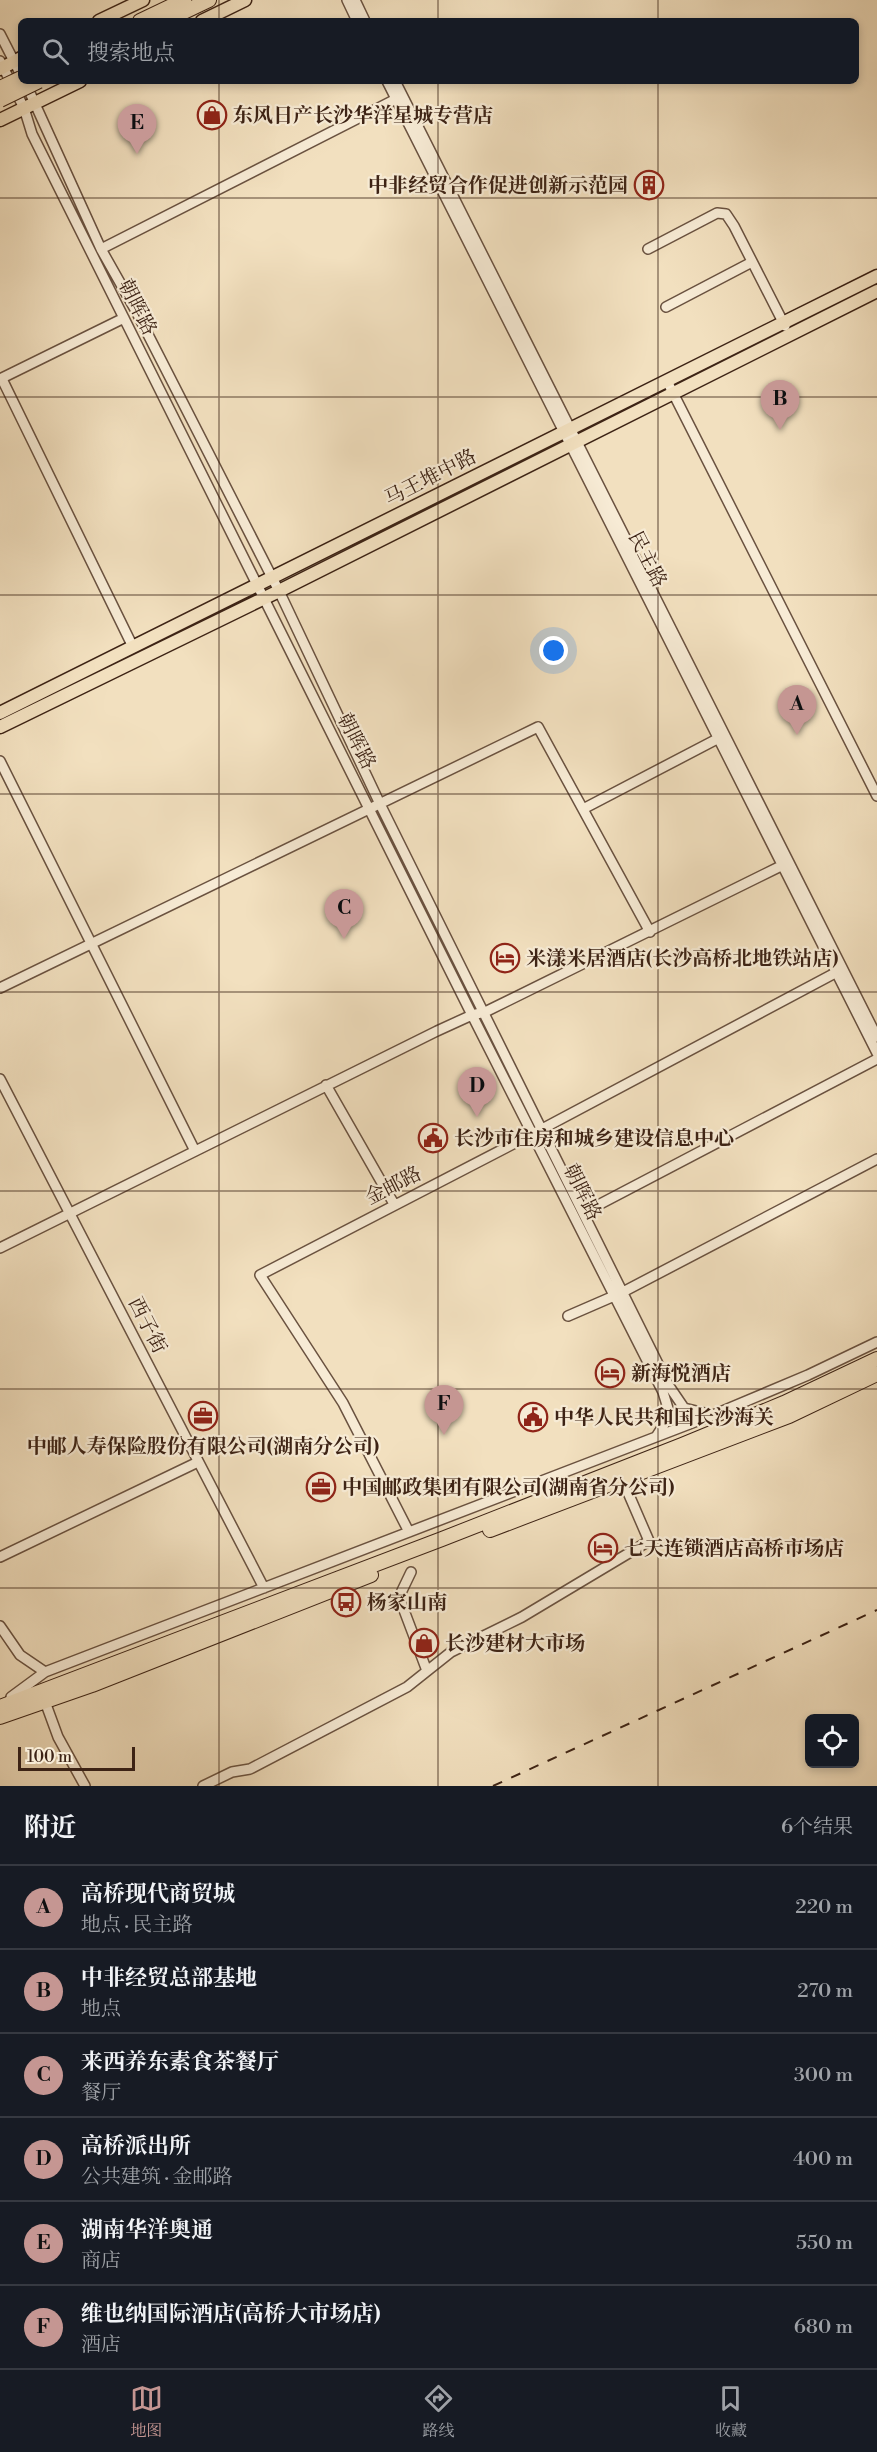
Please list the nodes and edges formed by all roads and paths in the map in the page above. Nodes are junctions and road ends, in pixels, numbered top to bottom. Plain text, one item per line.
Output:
1 (143, 0) edge
2 (184, 0) edge
3 (209, 0) edge
4 (245, 0) edge
5 (347, 0) edge
6 (355, 0) edge
7 (105, 18) edge
8 (146, 18) edge
9 (171, 18) edge
10 (208, 18) edge
11 (356, 18) edge
12 (364, 18) edge
13 (0, 34) edge
14 (8, 63) edge
15 (18, 78) edge
16 (26, 84) edge
17 (33, 84) edge
18 (74, 84) edge
19 (388, 84) edge
20 (396, 84) edge
21 (0, 88) edge
22 (396, 99) junction
23 (0, 100) edge
24 (36, 103) junction
25 (24, 108) junction
26 (0, 120) edge
27 (101, 249) junction
28 (648, 249) dead end
29 (752, 262) junction
30 (877, 276) edge
31 (877, 291) edge
32 (666, 307) dead end
33 (124, 318) junction
34 (786, 329) junction
35 (1, 379) edge
36 (670, 386) junction
37 (570, 436) junction
38 (271, 579) junction
39 (259, 585) junction
40 (279, 591) junction
41 (265, 598) junction
42 (133, 647) junction
43 (0, 713) edge
44 (0, 727) edge
45 (719, 738) junction
46 (0, 761) edge
47 (877, 796) edge
48 (375, 806) junction
49 (583, 809) junction
50 (783, 865) junction
51 (650, 932) junction
52 (92, 942) junction
53 (837, 972) junction
54 (0, 988) edge
55 (485, 1012) junction
56 (472, 1015) junction
57 (877, 1037) edge
58 (877, 1053) edge
59 (877, 1059) edge
60 (0, 1079) edge
61 (326, 1085) junction
62 (538, 1131) junction
63 (195, 1151) junction
64 (877, 1159) edge
65 (394, 1204) junction
66 (70, 1213) junction
67 (583, 1213) junction
68 (0, 1248) edge
69 (618, 1294) junction
70 (568, 1316) dead end
71 (877, 1342) edge
72 (877, 1359) edge
73 (877, 1374) edge
74 (713, 1415) junction
75 (656, 1437) junction
76 (198, 1462) junction
77 (623, 1481) junction
78 (409, 1532) junction
79 (0, 1557) edge
80 (411, 1572) dead end
81 (264, 1588) junction
82 (0, 1626) edge
83 (427, 1671) junction
84 (45, 1672) junction
85 (90, 1680) junction
86 (5, 1699) edge
87 (37, 1702) junction
88 (0, 1707) edge
89 (0, 1717) edge
90 (0, 1727) edge
91 (85, 1786) edge
92 (203, 1786) edge

1 - 7 main road
2 - 8 highway
3 - 9 highway
4 - 10 main road
5 - 11 street
6 - 12 street
13 - 14 street, 朝晖路
14 - 25 street, 朝晖路
15 - 21 highway, bridge
16 - 24 street, 朝晖路
17 - 23 highway, bridge
18 - 24 main road
19 - 22 street, 民主路
20 - 37 street, 民主路
22 - 27 street
22 - 37 street, 民主路
24 - 25 main road
24 - 27 street, 朝晖路
25 - 26 main road
25 - 33 street, 朝晖路
27 - 38 street, 朝晖路
28 - 29 street
29 - 32 street
29 - 34 street
30 - 34 main road, 马王堆中路
31 - 34 main road, 马王堆中路
33 - 35 street
33 - 39 street, 朝晖路
34 - 36 main road, 马王堆中路
35 - 42 street
36 - 37 main road, 马王堆中路
36 - 47 street
37 - 38 main road, 马王堆中路
37 - 40 main road, 马王堆中路
37 - 45 street, 民主路
37 - 57 street, 民主路
38 - 39 main road, 马王堆中路
38 - 40 street, 朝晖路
39 - 41 street, 朝晖路
39 - 42 main road, 马王堆中路
40 - 41 main road, 马王堆中路
40 - 48 street, 朝晖路
41 - 44 main road, 马王堆中路
41 - 48 street, 朝晖路
42 - 43 main road, 马王堆中路
45 - 49 street
45 - 50 street, 民主路
46 - 52 street
48 - 49 street
48 - 52 street
48 - 55 street, 朝晖路
48 - 56 street, 朝晖路
49 - 51 street
50 - 51 street
50 - 53 street, 民主路
51 - 55 street
52 - 54 street
52 - 63 street
53 - 58 street, 民主路
53 - 62 street, 金邮路
55 - 56 street
55 - 62 street, 朝晖路
56 - 61 street
56 - 62 street, 朝晖路
59 - 67 street
60 - 66 street, 西子街
61 - 63 street
61 - 65 street
62 - 65 street, 金邮路
62 - 67 street, 朝晖路
62 - 69 street, 朝晖路
63 - 66 street
64 - 69 street
65 - 78 street, 金邮路
66 - 68 street
66 - 76 street, 西子街
67 - 69 street, 朝晖路
69 - 70 street
69 - 74 street, 朝晖路
69 - 75 street, 朝晖路
71 - 74 street
72 - 85 highway
73 - 77 highway
74 - 75 street
75 - 78 street
76 - 79 street
76 - 81 street, 西子街
77 - 83 street
77 - 85 highway
78 - 81 street
80 - 83 street
81 - 84 street
82 - 84 street
83 - 92 street
84 - 86 street
85 - 86 highway
85 - 87 highway
85 - 87 highway
87 - 88 highway
87 - 89 highway
87 - 90 highway
87 - 91 street

